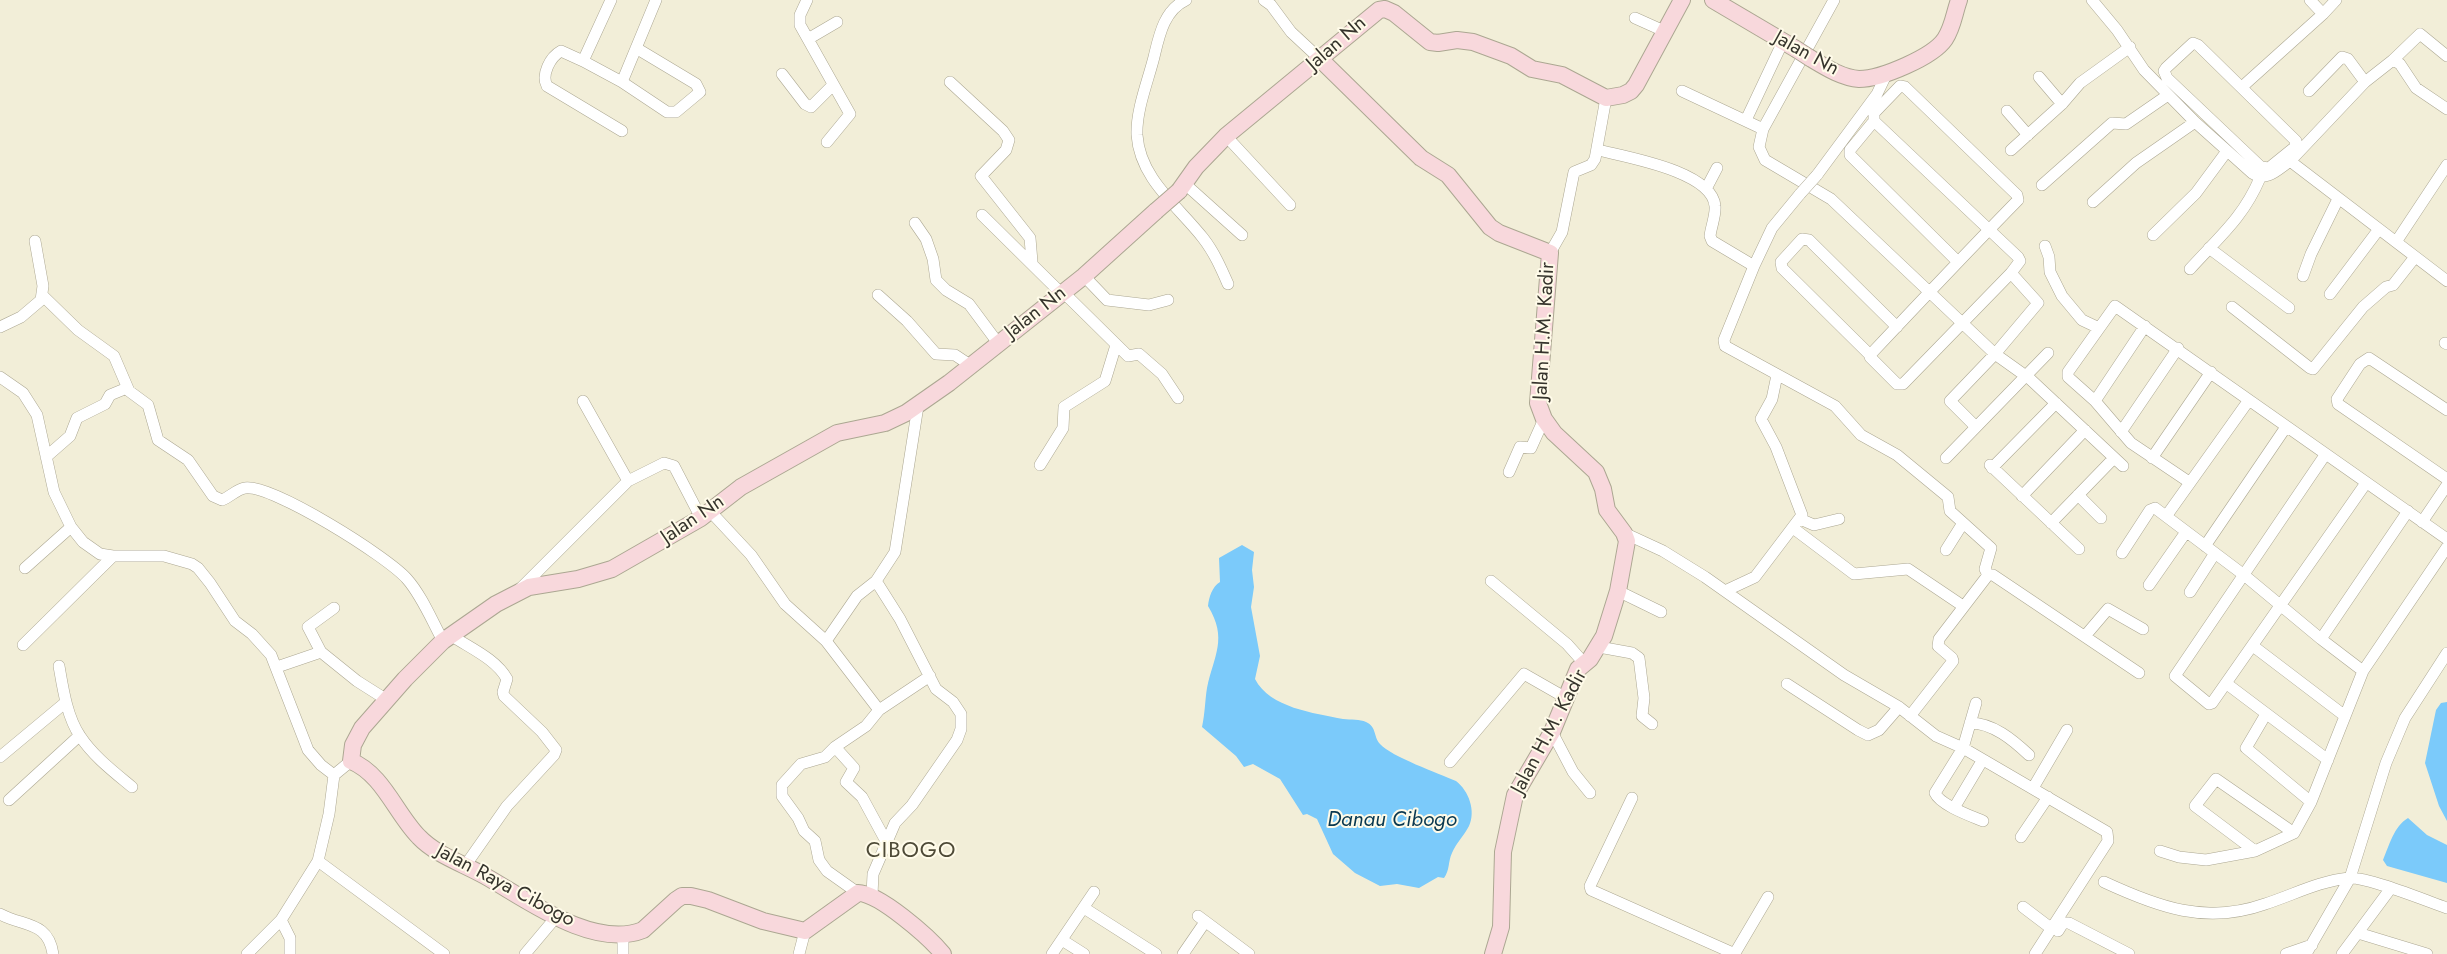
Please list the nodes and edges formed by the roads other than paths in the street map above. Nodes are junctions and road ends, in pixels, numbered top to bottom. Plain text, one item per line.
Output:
1 (610, 0) edge
2 (656, 0) edge
3 (807, 0) edge
4 (1186, 0) edge
5 (1264, 0) edge
6 (1682, 0) edge
7 (1713, 0) edge
8 (1834, 0) edge
9 (1959, 0) edge
10 (2092, 0) edge
11 (2310, 0) edge
12 (2336, 0) edge
13 (2323, 14) junction
14 (1635, 18) dead end
15 (837, 22) dead end
16 (1664, 31) junction
17 (808, 40) junction
18 (2130, 47) junction
19 (636, 48) junction
20 (1779, 50) dead end
21 (2447, 56) edge
22 (1320, 59) junction
23 (2393, 60) junction
24 (583, 61) junction
25 (1887, 73) junction
26 (782, 74) dead end
27 (2039, 77) dead end
28 (622, 82) junction
29 (950, 82) dead end
30 (2365, 82) junction
31 (833, 85) junction
32 (2243, 86) junction
33 (2309, 90) dead end
34 (1682, 91) dead end
35 (2168, 95) junction
36 (1606, 98) junction
37 (2062, 104) junction
38 (2447, 109) edge
39 (2007, 111) dead end
40 (1746, 120) junction
41 (1874, 121) junction
42 (2196, 122) junction
43 (1763, 129) junction
44 (622, 130) dead end
45 (2028, 135) junction
46 (1226, 136) junction
47 (827, 142) dead end
48 (1598, 150) junction
49 (2011, 150) dead end
50 (2227, 151) junction
51 (2288, 159) junction
52 (2447, 165) edge
53 (1718, 168) dead end
54 (2260, 178) junction
55 (2042, 185) dead end
56 (1182, 187) junction
57 (1706, 189) junction
58 (2338, 199) junction
59 (2093, 202) dead end
60 (1290, 205) dead end
61 (982, 215) dead end
62 (915, 223) dead end
63 (2379, 229) junction
64 (1989, 230) junction
65 (1242, 235) dead end
66 (2153, 235) dead end
67 (35, 241) dead end
68 (2396, 242) junction
69 (2045, 246) dead end
70 (2209, 248) junction
71 (1550, 253) junction
72 (2415, 256) junction
73 (1032, 262) junction
74 (1958, 262) junction
75 (1754, 266) junction
76 (2190, 268) dead end
77 (2011, 273) junction
78 (1084, 276) junction
79 (2303, 276) dead end
80 (2447, 281) edge
81 (1228, 284) dead end
82 (1929, 292) junction
83 (1062, 293) junction
84 (2330, 294) dead end
85 (42, 295) junction
86 (878, 295) dead end
87 (1168, 300) dead end
88 (2232, 307) dead end
89 (2289, 308) dead end
90 (1962, 324) junction
91 (0, 326) edge
92 (2145, 326) junction
93 (1897, 327) junction
94 (2099, 328) junction
95 (998, 343) junction
96 (1116, 345) junction
97 (2178, 348) junction
98 (2048, 353) dead end
99 (1995, 354) junction
100 (1870, 355) junction
101 (970, 365) junction
102 (2211, 372) junction
103 (1777, 375) junction
104 (2026, 376) junction
105 (0, 377) edge
106 (128, 388) junction
107 (1178, 398) dead end
108 (2249, 400) junction
109 (583, 401) dead end
110 (2095, 402) junction
111 (2056, 403) junction
112 (918, 406) junction
113 (2447, 410) edge
114 (1544, 419) junction
115 (1976, 427) junction
116 (2286, 428) junction
117 (2085, 430) junction
118 (2121, 432) junction
119 (2325, 455) junction
120 (46, 457) junction
121 (1946, 458) dead end
122 (2114, 458) junction
123 (2152, 458) junction
124 (1040, 464) dead end
125 (2122, 466) dead end
126 (1509, 472) dead end
127 (2447, 479) edge
128 (628, 481) junction
129 (2189, 482) junction
130 (2366, 483) junction
131 (2447, 485) edge
132 (2078, 495) junction
133 (2022, 496) junction
134 (2408, 511) junction
135 (706, 515) junction
136 (2167, 516) junction
137 (1839, 518) dead end
138 (2101, 518) dead end
139 (2422, 522) junction
140 (1963, 523) junction
141 (2051, 523) junction
142 (1797, 524) junction
143 (71, 527) junction
144 (2186, 532) junction
145 (1624, 533) junction
146 (2447, 539) edge
147 (2205, 546) junction
148 (2447, 547) edge
149 (2079, 549) dead end
150 (1946, 550) dead end
151 (2122, 552) dead end
152 (2215, 553) junction
153 (113, 556) junction
154 (25, 568) dead end
155 (1988, 575) junction
156 (2244, 575) junction
157 (876, 581) junction
158 (1491, 581) dead end
159 (2149, 585) dead end
160 (520, 590) junction
161 (1618, 591) junction
162 (1725, 591) junction
163 (2190, 592) dead end
164 (2280, 605) junction
165 (1963, 606) junction
166 (334, 608) dead end
167 (1661, 612) dead end
168 (2143, 629) dead end
169 (2085, 636) junction
170 (447, 639) junction
171 (2321, 639) junction
172 (826, 641) junction
173 (23, 645) dead end
174 (2253, 646) junction
175 (1599, 647) junction
176 (321, 652) junction
177 (2447, 653) edge
178 (1584, 663) junction
179 (59, 666) dead end
180 (277, 667) junction
181 (2363, 671) junction
182 (2139, 673) dead end
183 (930, 676) junction
184 (1787, 684) dead end
185 (2227, 684) junction
186 (1566, 698) junction
187 (387, 700) junction
188 (66, 702) junction
189 (1976, 703) dead end
190 (1900, 708) junction
191 (880, 710) junction
192 (2266, 714) junction
193 (1910, 716) junction
194 (2345, 716) junction
195 (1970, 723) junction
196 (1652, 724) dead end
197 (2067, 730) dead end
198 (1552, 732) junction
199 (79, 736) junction
200 (835, 747) junction
201 (1963, 748) junction
202 (2029, 755) dead end
203 (0, 757) edge
204 (2328, 760) junction
205 (351, 761) junction
206 (1982, 761) junction
207 (1450, 762) dead end
208 (334, 775) junction
209 (132, 787) dead end
210 (2034, 788) junction
211 (1590, 793) dead end
212 (2048, 797) junction
213 (1632, 798) dead end
214 (9, 800) dead end
215 (2311, 802) junction
216 (1954, 808) junction
217 (1983, 822) dead end
218 (2294, 833) junction
219 (2021, 837) dead end
220 (888, 843) junction
221 (2160, 851) dead end
222 (2255, 852) junction
223 (318, 861) junction
224 (465, 866) junction
225 (2350, 878) junction
226 (2104, 882) dead end
227 (2391, 888) junction
228 (1094, 892) dead end
229 (865, 894) junction
230 (1768, 897) dead end
231 (2023, 907) dead end
232 (1084, 908) junction
233 (2447, 908) edge
234 (0, 914) edge
235 (557, 916) junction
236 (281, 920) junction
237 (2052, 929) junction
238 (805, 931) junction
239 (2358, 933) junction
240 (623, 935) junction
241 (1062, 940) junction
242 (1232, 949) edge
243 (2309, 950) edge
244 (2125, 953) edge
245 (53, 954) edge
246 (248, 954) edge
247 (290, 954) edge
248 (444, 954) edge
249 (526, 954) edge
250 (623, 954) edge
251 (799, 954) edge
252 (943, 954) edge
253 (1052, 954) edge
254 (1084, 954) edge
255 (1156, 954) edge
256 (1183, 954) edge
257 (1249, 954) edge
258 (1493, 954) edge
259 (1735, 954) edge
260 (2035, 954) edge
261 (2043, 954) edge
262 (2286, 954) edge
263 (2342, 954) edge
264 (2427, 954) edge

1 - 24 street
2 - 19 street
3 - 17 street
4 - 81 street
5 - 22 street
6 - 16 street
7 - 25 street, Jalan Nn, bridge
8 - 43 street
9 - 25 street, Jalan Nn
10 - 18 street
11 - 13 street
12 - 13 street
13 - 32 street
14 - 16 street
15 - 17 street
16 - 36 street
17 - 31 street
18 - 35 street
18 - 37 street
19 - 28 street
19 - 28 street
20 - 40 street
21 - 23 street
22 - 36 street, Jalan Nn
22 - 46 street, Jalan Nn
22 - 71 street, Jalan H.M. Kadir
23 - 30 street
23 - 38 street
24 - 28 street
24 - 44 street
25 - 75 street, bridge
26 - 31 street
27 - 37 street
29 - 73 street
30 - 33 street
30 - 51 street
31 - 47 street
32 - 51 street
32 - 51 street
34 - 40 street
35 - 42 street
35 - 55 street
36 - 48 street
37 - 45 street
39 - 45 street
40 - 43 street
41 - 64 street
41 - 64 street
41 - 74 street
42 - 50 street
42 - 59 street
43 - 82 street
45 - 49 street
46 - 56 street, Jalan Nn
46 - 60 street
48 - 57 street
48 - 71 street
50 - 54 street
50 - 66 street
51 - 54 street
51 - 58 street
52 - 68 street
53 - 57 street
54 - 70 street
56 - 65 street
56 - 78 street, Jalan Nn, bridge
57 - 75 street
58 - 63 street
58 - 79 street
61 - 73 street
62 - 95 street
63 - 68 street
63 - 84 street
64 - 74 street
64 - 77 street
67 - 85 street
68 - 72 street
69 - 94 street
70 - 76 street
70 - 89 street
71 - 114 street, Jalan H.M. Kadir
72 - 80 street
72 - 88 street
73 - 83 street
74 - 82 street
75 - 103 street
77 - 90 street
77 - 99 street
78 - 83 street, Jalan Nn
78 - 87 street
82 - 90 street
82 - 93 street
83 - 95 street, Jalan Nn
83 - 96 street
85 - 91 street
85 - 106 street
86 - 101 street
90 - 99 street
90 - 100 street
92 - 94 street
92 - 97 street
92 - 110 street
93 - 100 street
93 - 100 street
94 - 110 street
95 - 101 street, Jalan Nn
96 - 107 street
96 - 124 street
97 - 102 street
97 - 118 street
98 - 104 street
99 - 104 street
99 - 115 street
101 - 112 street, Jalan Nn
102 - 108 street
102 - 123 street
103 - 140 street
103 - 142 street
104 - 111 street
104 - 115 street
105 - 120 street
106 - 120 street
106 - 170 street
108 - 116 street
108 - 129 street
109 - 128 street
110 - 118 street
111 - 117 street
111 - 133 street
112 - 135 street, Jalan Nn
112 - 157 street
113 - 127 street
114 - 126 street
114 - 145 street, Jalan H.M. Kadir
115 - 121 street
116 - 119 street
116 - 147 street
117 - 122 street
117 - 133 street
118 - 123 street
119 - 130 street
119 - 156 street
120 - 143 street
122 - 125 street
122 - 132 street
123 - 129 street
128 - 135 street
128 - 160 street
129 - 136 street
130 - 134 street
130 - 164 street
131 - 139 street
132 - 138 street
132 - 141 street
133 - 141 street
134 - 139 street
134 - 171 street
135 - 160 street, Jalan Nn
135 - 172 street
136 - 144 street
136 - 151 street
137 - 142 street
139 - 146 street
140 - 150 street
140 - 155 street
141 - 149 street
142 - 162 street
142 - 165 street
143 - 153 street
143 - 154 street
144 - 147 street
144 - 159 street
145 - 161 street, Jalan H.M. Kadir
145 - 162 street
147 - 152 street
148 - 181 street
152 - 156 street
152 - 163 street
153 - 173 street
153 - 180 street
155 - 165 street
155 - 169 street
156 - 164 street
156 - 185 street
157 - 172 street
157 - 183 street
158 - 178 street
160 - 170 street, Jalan Nn
161 - 167 street
161 - 175 street, Jalan H.M. Kadir
162 - 190 street
164 - 171 street
164 - 174 street
165 - 193 street
166 - 176 street
168 - 169 street
169 - 182 street
170 - 187 street, Jalan Nn
170 - 224 street
171 - 181 street
172 - 191 street
174 - 185 street
174 - 194 street
175 - 178 street, Jalan H.M. Kadir
175 - 196 street
176 - 180 street
176 - 187 street
177 - 225 street
178 - 186 street, Jalan H.M. Kadir
179 - 188 street
180 - 208 street
181 - 194 street
183 - 191 street
183 - 220 street
184 - 190 street
185 - 192 street
186 - 198 street, Jalan H.M. Kadir
186 - 207 street
187 - 205 street, Jalan Nn
188 - 199 street
188 - 203 street
189 - 195 street
190 - 193 street
191 - 200 street
192 - 204 street
192 - 215 street
193 - 201 street
194 - 204 street
195 - 201 street
195 - 202 street
197 - 210 street
198 - 211 street
198 - 258 street, Jalan H.M. Kadir
199 - 209 street
199 - 214 street
200 - 220 street
200 - 229 street
201 - 206 street
201 - 216 street
204 - 215 street
205 - 208 street
205 - 224 street, Jalan Raya Cibogo
206 - 210 street
206 - 216 street
208 - 223 street
210 - 212 street
212 - 219 street
212 - 237 street
213 - 259 street
215 - 218 street
216 - 217 street
218 - 222 street
218 - 222 street
220 - 229 street
221 - 222 street
223 - 236 street
223 - 248 street
224 - 235 street, Jalan Raya Cibogo
225 - 226 street
225 - 227 street
225 - 243 street
227 - 233 street
227 - 239 street
228 - 232 street
229 - 238 street
229 - 252 street
230 - 259 street
231 - 237 street
232 - 241 street
232 - 255 street
234 - 245 street
235 - 240 street, Jalan Raya Cibogo
235 - 249 street
236 - 246 street
236 - 247 street
237 - 260 street
238 - 240 street, Jalan Raya Cibogo
238 - 251 street
239 - 263 street
239 - 264 street
240 - 250 street
241 - 253 street
241 - 254 street
242 - 256 street
242 - 257 street
243 - 262 street
244 - 261 street

